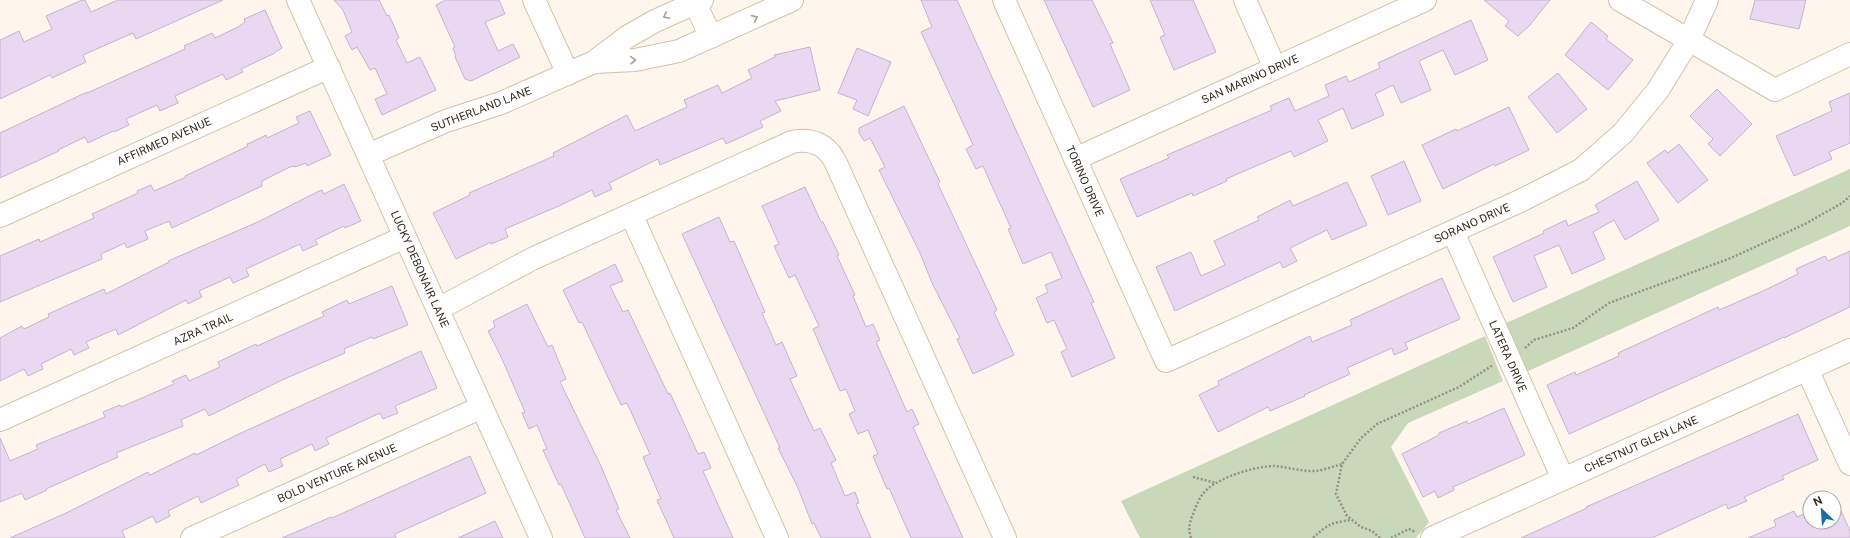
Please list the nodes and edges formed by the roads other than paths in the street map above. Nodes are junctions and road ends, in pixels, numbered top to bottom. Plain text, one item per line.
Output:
1 (298, 0) edge
2 (534, 0) edge
3 (792, 0) edge
4 (1004, 0) edge
5 (1245, 0) edge
6 (1425, 0) edge
7 (1620, 0) edge
8 (1707, 0) edge
9 (698, 2) edge
10 (711, 37) junction
11 (1689, 40) junction
12 (1850, 54) edge
13 (594, 62) junction
14 (329, 67) junction
15 (1275, 68) junction
16 (568, 74) junction
17 (368, 156) junction
18 (1075, 159) junction
19 (631, 214) junction
20 (0, 216) edge
21 (1453, 232) junction
22 (405, 237) junction
23 (438, 309) junction
24 (1850, 350) edge
25 (1166, 361) joint
26 (1807, 369) junction
27 (482, 407) junction
28 (0, 420) edge
29 (1850, 464) edge
30 (1563, 479) junction
31 (1426, 536) edge
32 (192, 538) edge
33 (541, 538) edge
34 (777, 538) edge
35 (1005, 538) edge

1 - 14 street, LUCKY DEBONAIR LANE
2 - 16 street
10 -> 3 street, SUTHERLAND LANE
4 - 18 street, TORINO DRIVE
5 - 15 street
6 - 15 street, SAN MARINO DRIVE
7 - 11 street
8 - 11 street, SORANO DRIVE
9 - 10 street
9 -> 13 street, SUTHERLAND LANE
13 -> 10 street, SUTHERLAND LANE
11 - 12 street
11 - 21 street, SORANO DRIVE
13 - 16 street, SUTHERLAND LANE
14 - 17 street, LUCKY DEBONAIR LANE
14 - 20 street, AFFIRMED AVENUE
15 - 18 street, SAN MARINO DRIVE
16 - 17 street, SUTHERLAND LANE
17 - 22 street, LUCKY DEBONAIR LANE
18 - 25 street, TORINO DRIVE
19 - 23 street
19 - 34 street
19 - 35 street
21 - 25 street, SORANO DRIVE
21 - 30 street, LATERA DRIVE
22 - 23 street, LUCKY DEBONAIR LANE
22 - 28 street, AZRA TRAIL
23 - 27 street, LUCKY DEBONAIR LANE
24 - 26 street, CHESTNUT GLEN LANE
26 - 29 street
26 - 30 street, CHESTNUT GLEN LANE
27 - 32 street, BOLD VENTURE AVENUE
27 - 33 street, LUCKY DEBONAIR LANE
30 - 31 street, CHESTNUT GLEN LANE

